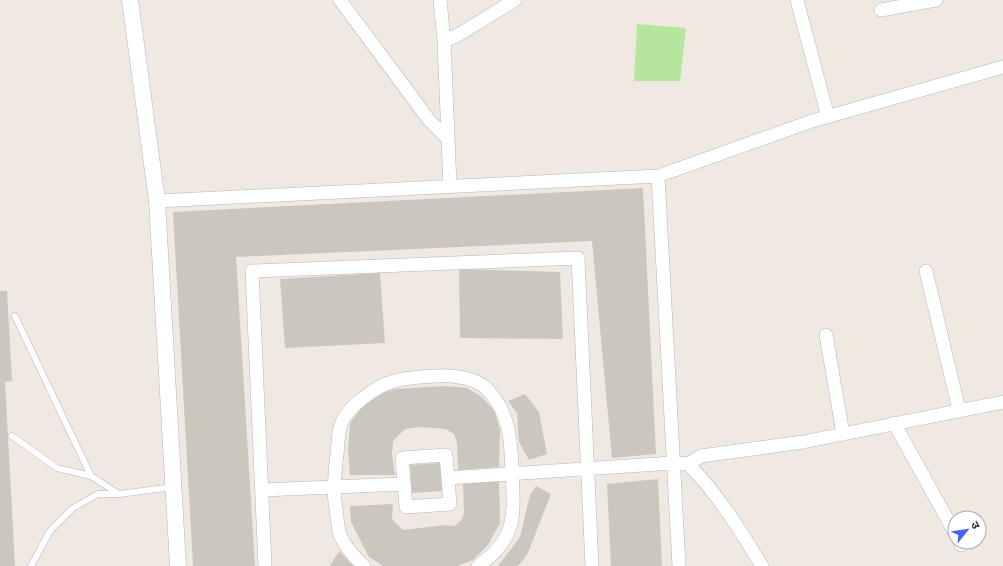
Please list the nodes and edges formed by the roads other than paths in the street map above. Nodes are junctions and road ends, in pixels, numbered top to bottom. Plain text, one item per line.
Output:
1 (130, 0) edge
2 (340, 0) edge
3 (440, 0) edge
4 (515, 0) edge
5 (797, 0) edge
6 (936, 0) edge
7 (881, 10) dead end
8 (444, 42) junction
9 (1003, 66) edge
10 (828, 117) junction
11 (448, 139) junction
12 (658, 176) junction
13 (450, 186) junction
14 (157, 201) junction
15 (926, 271) dead end
16 (15, 316) dead end
17 (826, 335) dead end
18 (1003, 402) edge
19 (959, 410) junction
20 (894, 423) junction
21 (843, 434) junction
22 (12, 436) dead end
23 (673, 463) junction
24 (688, 464) junction
25 (588, 469) junction
26 (512, 474) junction
27 (91, 476) junction
28 (448, 478) junction
29 (404, 484) junction
30 (173, 487) junction
31 (333, 487) junction
32 (262, 490) junction
33 (119, 494) junction
34 (947, 518) edge
35 (31, 566) edge
36 (178, 566) edge
37 (265, 566) edge
38 (364, 566) edge
39 (478, 566) edge
40 (592, 566) edge
41 (679, 566) edge
42 (762, 566) edge

1 - 14 street
2 - 11 street
3 - 8 street
4 - 8 street
5 - 10 street
6 - 7 street
8 - 11 street
9 - 10 street
10 - 12 street
11 - 13 street
12 - 13 street
12 - 23 street
13 - 14 street
14 - 30 street
15 - 19 street
16 - 27 lane
17 - 21 street
18 - 19 street
19 - 20 street
20 - 21 street
20 - 34 street
21 - 24 street
22 - 27 lane
23 - 24 street
23 - 25 street
23 - 41 street
24 - 42 street
25 - 26 street
25 - 32 street
25 - 40 street
26 - 28 street
26 - 31 street
26 - 39 street
27 - 33 lane
28 - 29 street
28 - 29 street
29 - 31 street
30 - 33 lane
30 - 36 street
31 - 32 street
31 - 38 street
32 - 37 street
33 - 35 lane

